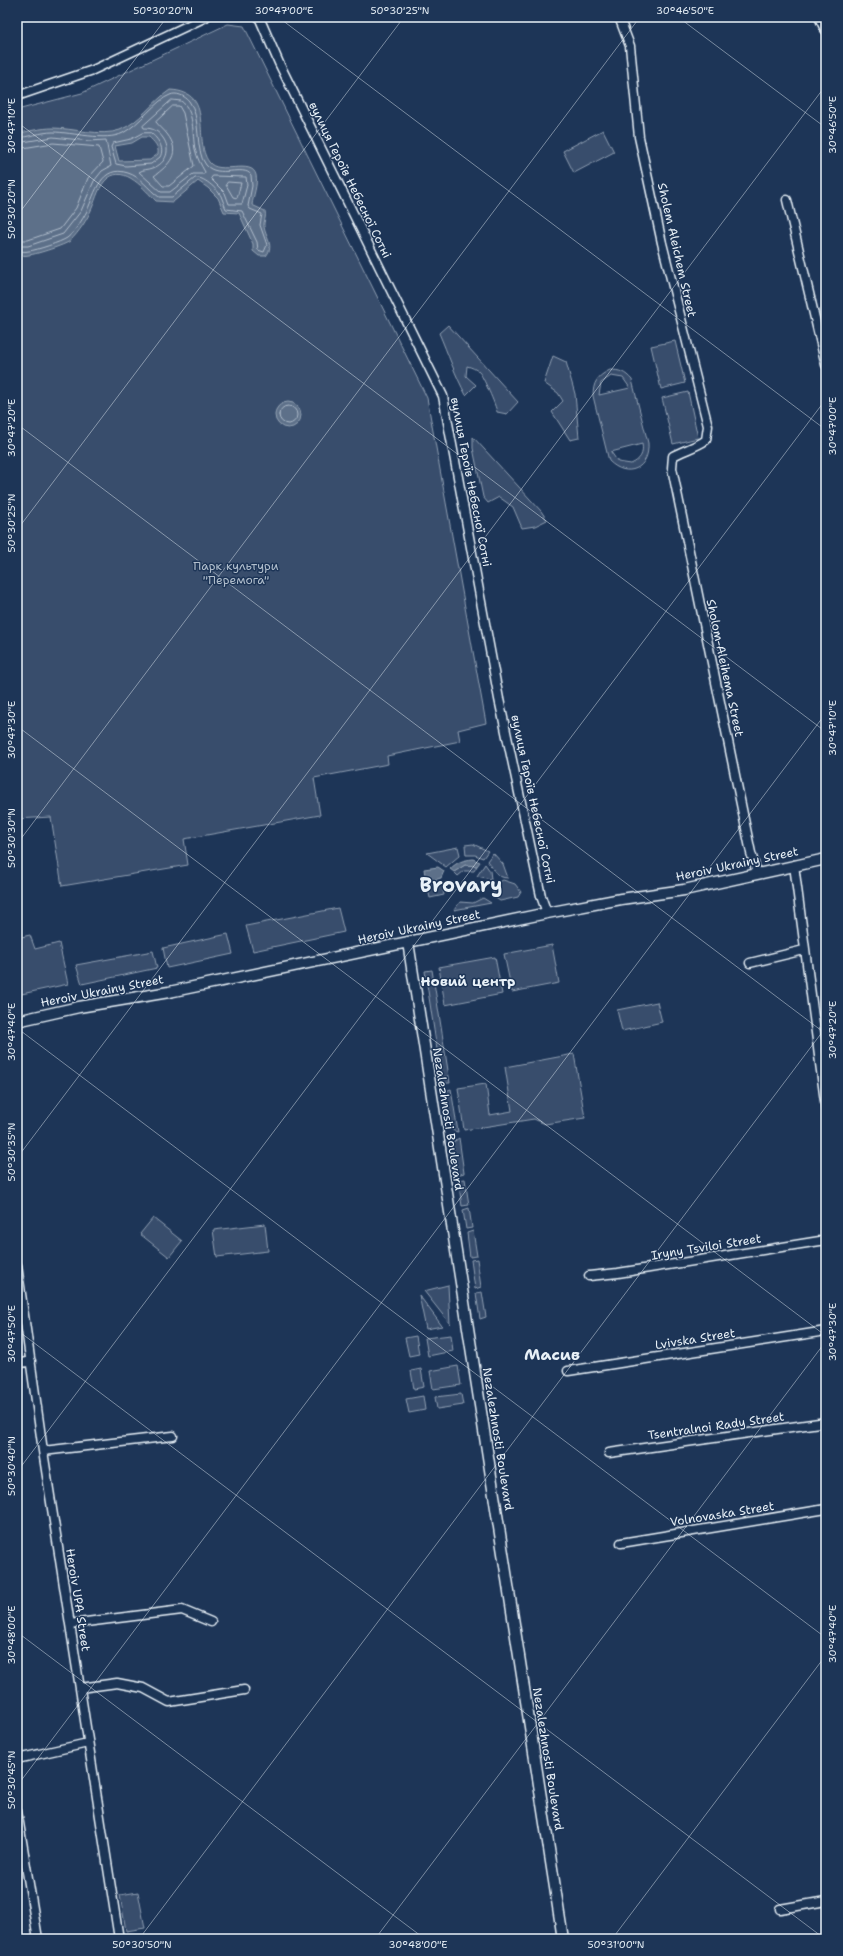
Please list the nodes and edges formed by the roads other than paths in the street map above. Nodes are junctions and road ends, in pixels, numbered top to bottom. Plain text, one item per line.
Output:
1 (206, 17) edge
2 (259, 17) edge
3 (619, 17) edge
4 (820, 17) edge
5 (826, 29) edge
6 (17, 96) edge
7 (787, 200) dead end
8 (826, 366) edge
9 (826, 858) edge
10 (794, 865) junction
11 (757, 873) junction
12 (547, 913) junction
13 (408, 942) junction
14 (804, 950) junction
15 (750, 963) dead end
16 (17, 1021) edge
17 (826, 1109) edge
18 (826, 1240) edge
19 (17, 1265) edge
20 (589, 1276) dead end
21 (826, 1331) edge
22 (31, 1362) junction
23 (17, 1364) edge
24 (568, 1371) dead end
25 (826, 1422) edge
26 (173, 1436) dead end
27 (43, 1451) junction
28 (609, 1453) dead end
29 (826, 1509) edge
30 (622, 1543) dead end
31 (211, 1622) dead end
32 (70, 1624) junction
33 (80, 1688) junction
34 (244, 1690) dead end
35 (88, 1743) junction
36 (17, 1759) edge
37 (17, 1810) edge
38 (826, 1901) edge
39 (780, 1909) dead end
40 (38, 1939) edge
41 (119, 1939) edge
42 (563, 1939) edge

1 - 6 street
2 - 12 street, вулиця Героїв Небесної Сотні
3 - 11 street, Sholom-Aleihema Street
4 - 5 main road
7 - 8 street
9 - 10 main road, Heroiv Ukrainy Street
10 - 11 main road, Heroiv Ukrainy Street
10 - 14 street
11 - 12 main road, Heroiv Ukrainy Street
12 - 13 main road, Heroiv Ukrainy Street
13 - 16 main road, Heroiv Ukrainy Street
13 - 42 main road, Nezalezhnosti Boulevard
14 - 15 street
14 - 17 street
18 - 20 street, Iryny Tsviloi Street
19 - 22 street, Heroiv UPA Street
21 - 24 street, Lvivska Street
22 - 23 street
22 - 27 street, Heroiv UPA Street
25 - 28 street, Tsentralnoi Rady Street
26 - 27 street
27 - 32 street, Heroiv UPA Street
29 - 30 street, Volnovaska Street
31 - 32 street
32 - 33 street, Heroiv UPA Street
33 - 34 street
33 - 35 street, Heroiv UPA Street
35 - 36 street
35 - 41 street, Heroiv UPA Street
37 - 40 street
38 - 39 street

